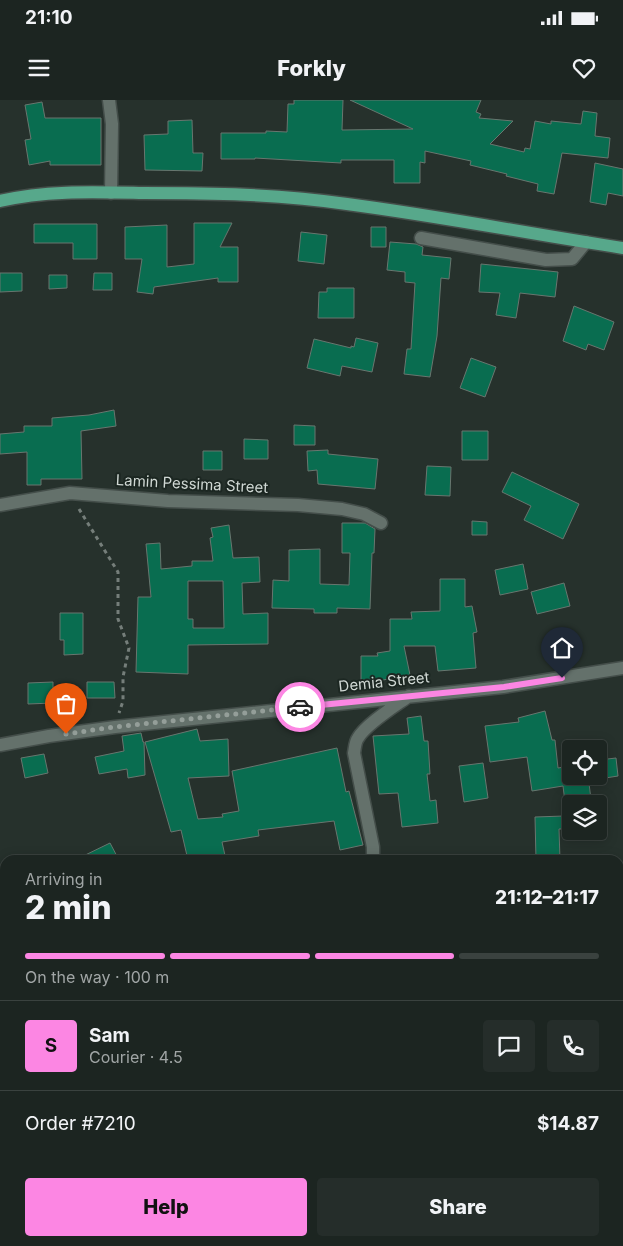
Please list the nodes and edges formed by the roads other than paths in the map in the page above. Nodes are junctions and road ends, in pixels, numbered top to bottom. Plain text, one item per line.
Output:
1 (109, 100) edge
2 (111, 192) junction
3 (0, 201) edge
4 (421, 238) dead end
5 (586, 242) junction
6 (623, 248) edge
7 (0, 505) edge
8 (381, 523) dead end
9 (623, 668) edge
10 (408, 696) junction
11 (0, 745) edge
12 (373, 855) edge

1 - 2 street
2 - 3 main road
2 - 5 main road
4 - 5 street
5 - 6 main road
7 - 8 street, Lamin Pessima Street
9 - 10 street, Demia Street
10 - 11 street, Demia Street
10 - 12 street

